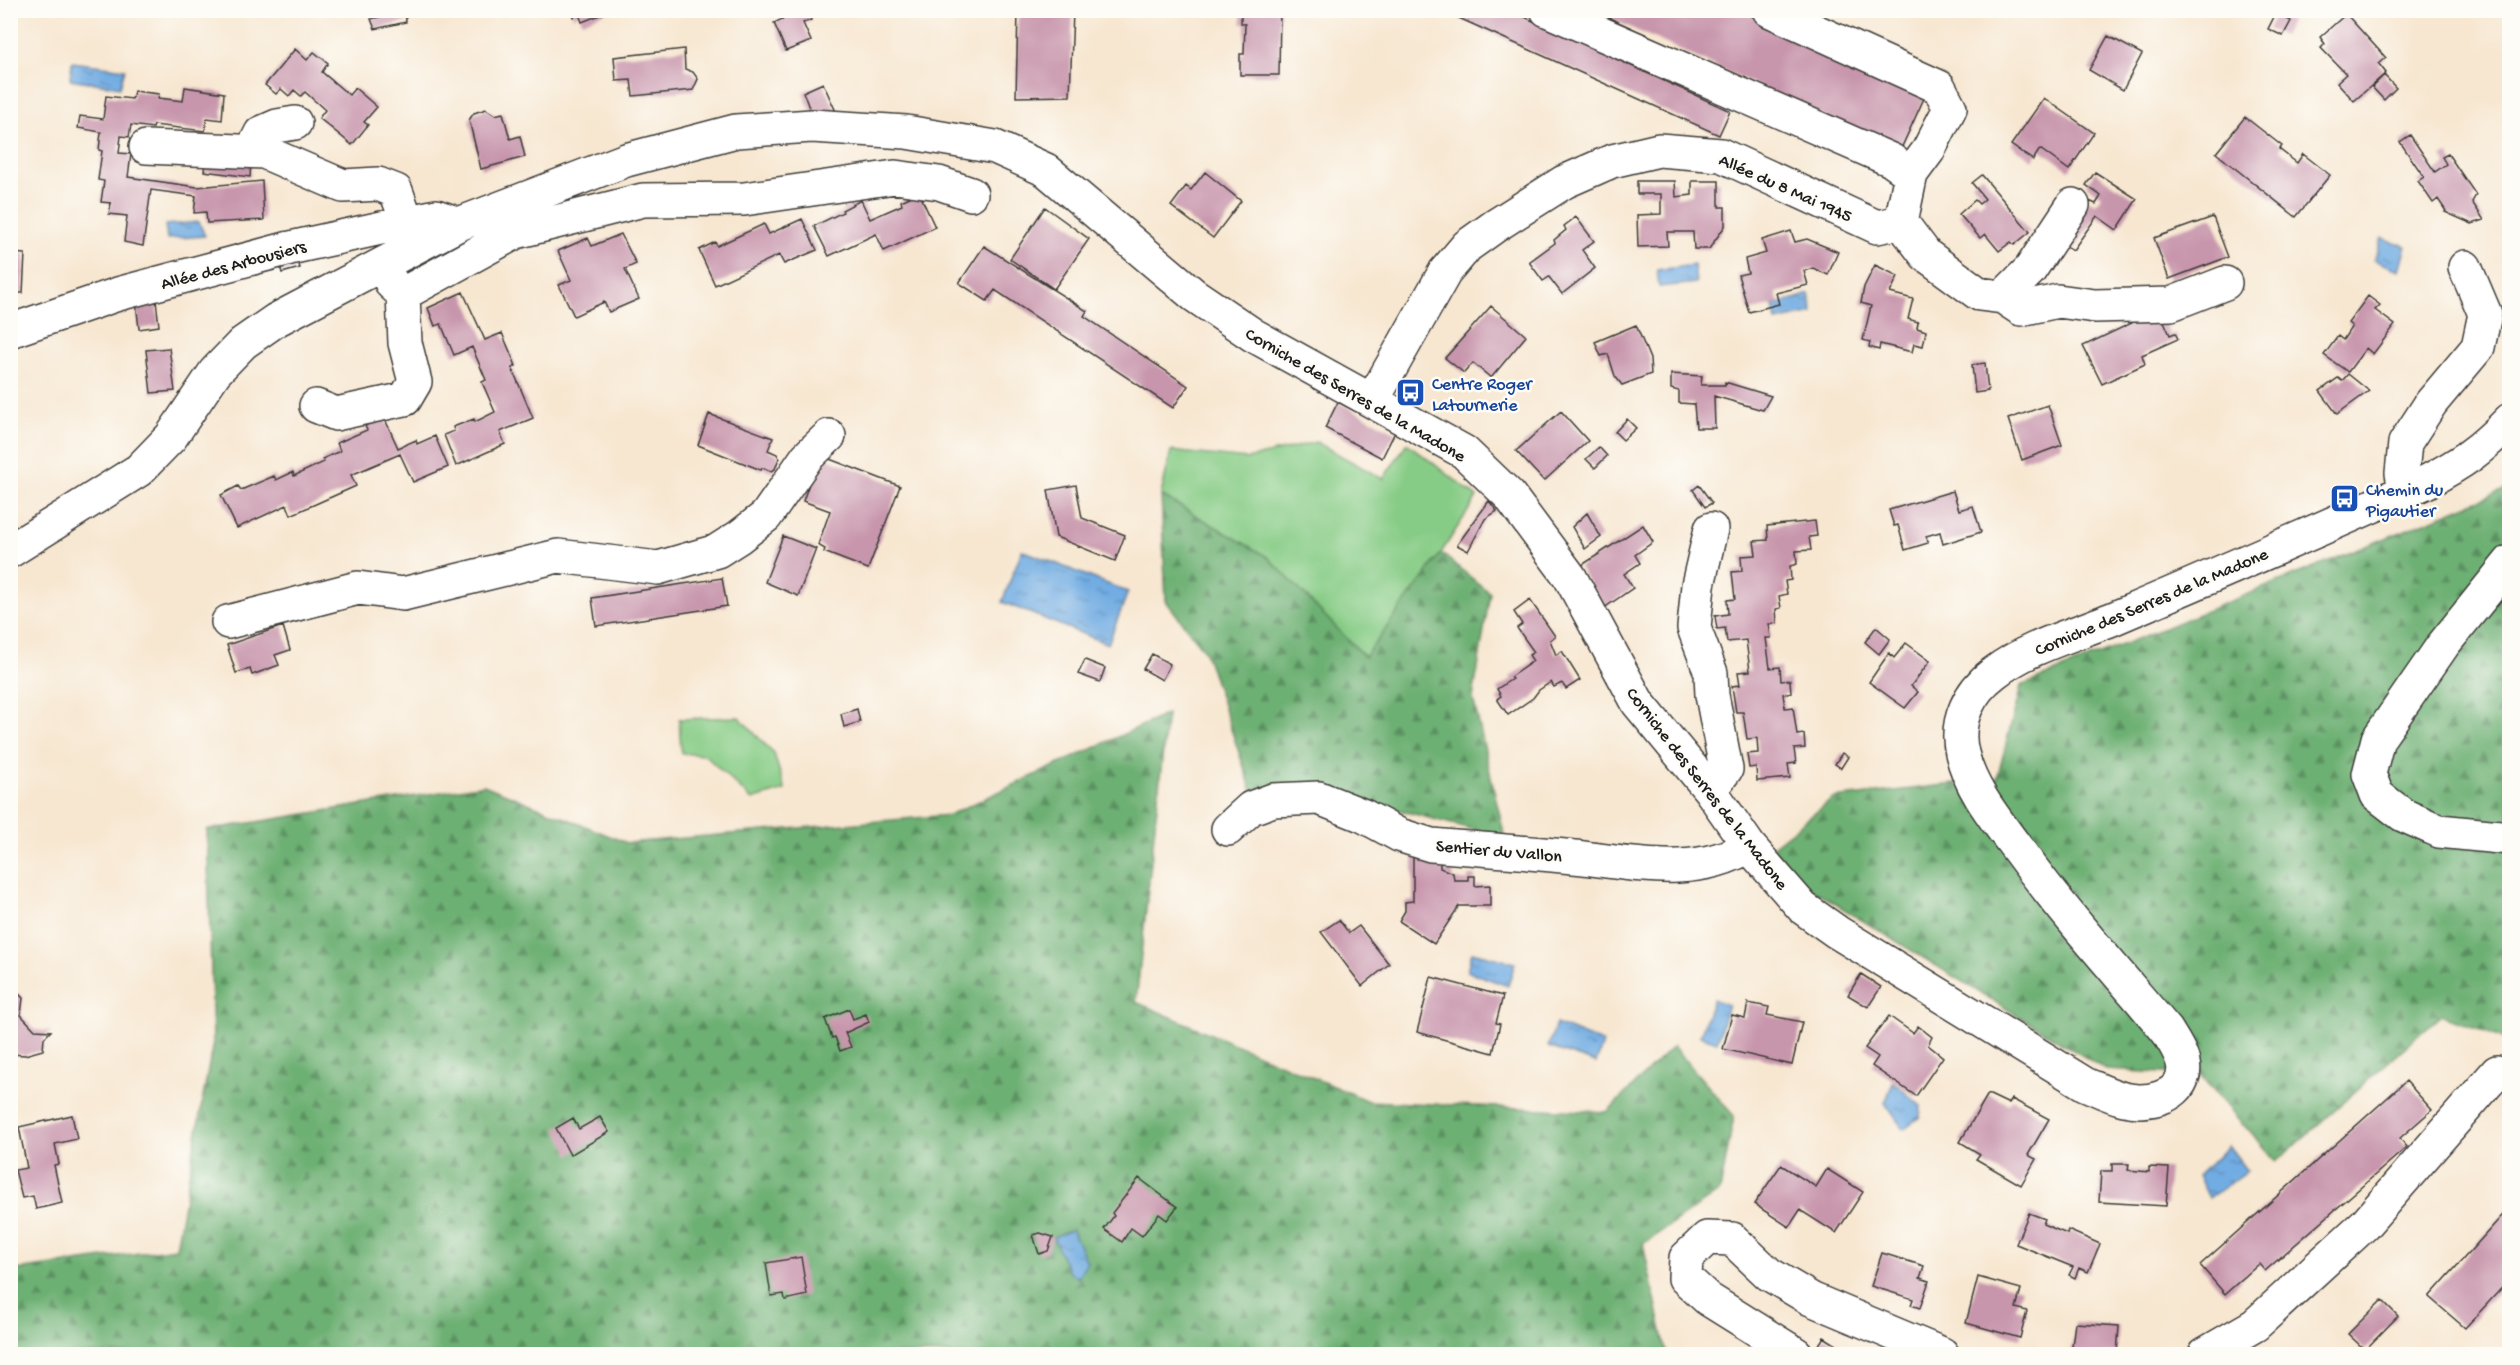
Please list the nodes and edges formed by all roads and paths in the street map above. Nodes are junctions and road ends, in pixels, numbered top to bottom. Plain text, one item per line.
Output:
1 (1547, 10) edge
2 (1769, 10) edge
3 (294, 123) dead end
4 (146, 147) dead end
5 (252, 151) junction
6 (1911, 174) junction
7 (971, 194) dead end
8 (2073, 205) dead end
9 (407, 222) junction
10 (1900, 222) junction
11 (459, 224) junction
12 (383, 264) junction
13 (2465, 267) dead end
14 (2225, 283) dead end
15 (403, 294) junction
16 (2003, 297) junction
17 (10, 331) edge
18 (1371, 401) junction
19 (316, 406) dead end
20 (2510, 420) edge
21 (829, 436) dead end
22 (2405, 492) junction
23 (1711, 529) dead end
24 (10, 551) edge
25 (2510, 562) edge
26 (228, 622) dead end
27 (1710, 790) junction
28 (1228, 829) dead end
29 (2510, 838) edge
30 (1749, 846) junction
31 (2497, 1072) dead end
32 (1796, 1354) edge
33 (1942, 1354) edge
34 (2205, 1354) edge

1 - 6 street
2 - 6 street
3 - 5 street
4 - 5 street
5 - 9 street
6 - 10 street
7 - 15 street
8 - 16 street
9 - 11 street, Allée des Arbousiers
9 - 17 street, Allée des Arbousiers
10 - 16 street
10 - 18 street, Allée du 8 Mai 1945
11 - 12 street, Corniche des Serres de la Madone
11 - 18 street, Corniche des Serres de la Madone
12 - 15 street
12 - 24 street, Corniche des Serres de la Madone
13 - 22 street
14 - 16 street
15 - 19 street
18 - 27 street, Corniche des Serres de la Madone
20 - 22 street, Corniche des Serres de la Madone
21 - 26 street
22 - 30 street, Corniche des Serres de la Madone
23 - 27 street
25 - 29 street
27 - 30 street, Corniche des Serres de la Madone
28 - 30 street, Sentier du Vallon
31 - 34 street
32 - 33 street

